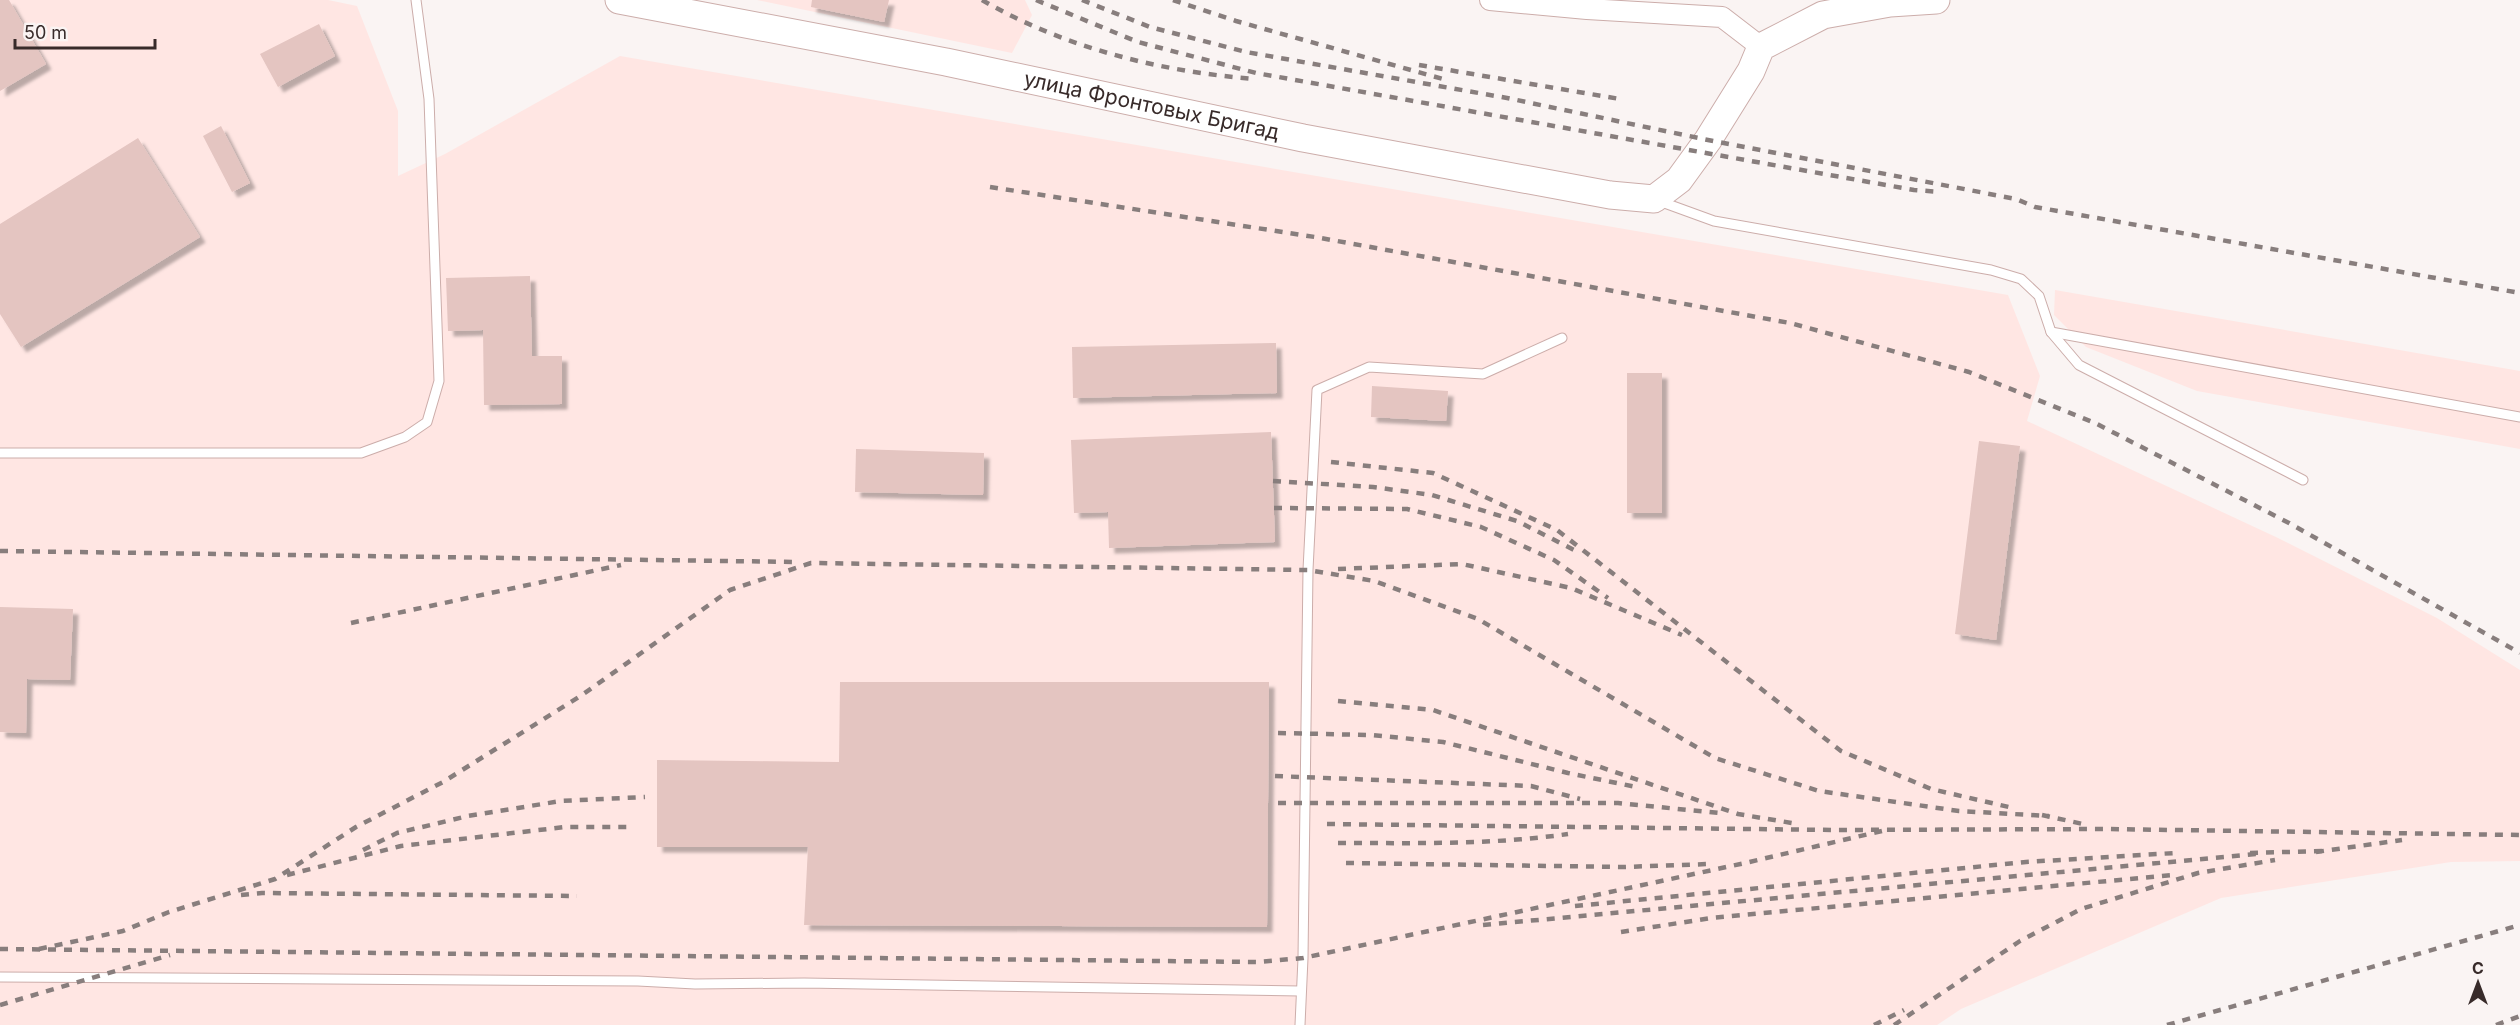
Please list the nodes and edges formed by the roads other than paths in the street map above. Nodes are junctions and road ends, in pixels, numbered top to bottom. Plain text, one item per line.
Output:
1 (416, 0) edge
2 (619, 0) edge
3 (1490, 0) edge
4 (1936, 0) edge
5 (1761, 47) junction
6 (1654, 199) junction
7 (2051, 332) junction
8 (1562, 338) dead end
9 (2520, 417) edge
10 (0, 453) edge
11 (2304, 480) dead end
12 (0, 976) edge
13 (1300, 991) junction
14 (1300, 1025) edge

1 - 10 lane
2 - 6 main road, улица Фронтовых Бригад
3 - 5 street
4 - 5 main road
5 - 6 main road
6 - 7 lane
7 - 9 lane
7 - 11 lane
8 - 13 lane
12 - 13 lane
13 - 14 lane

